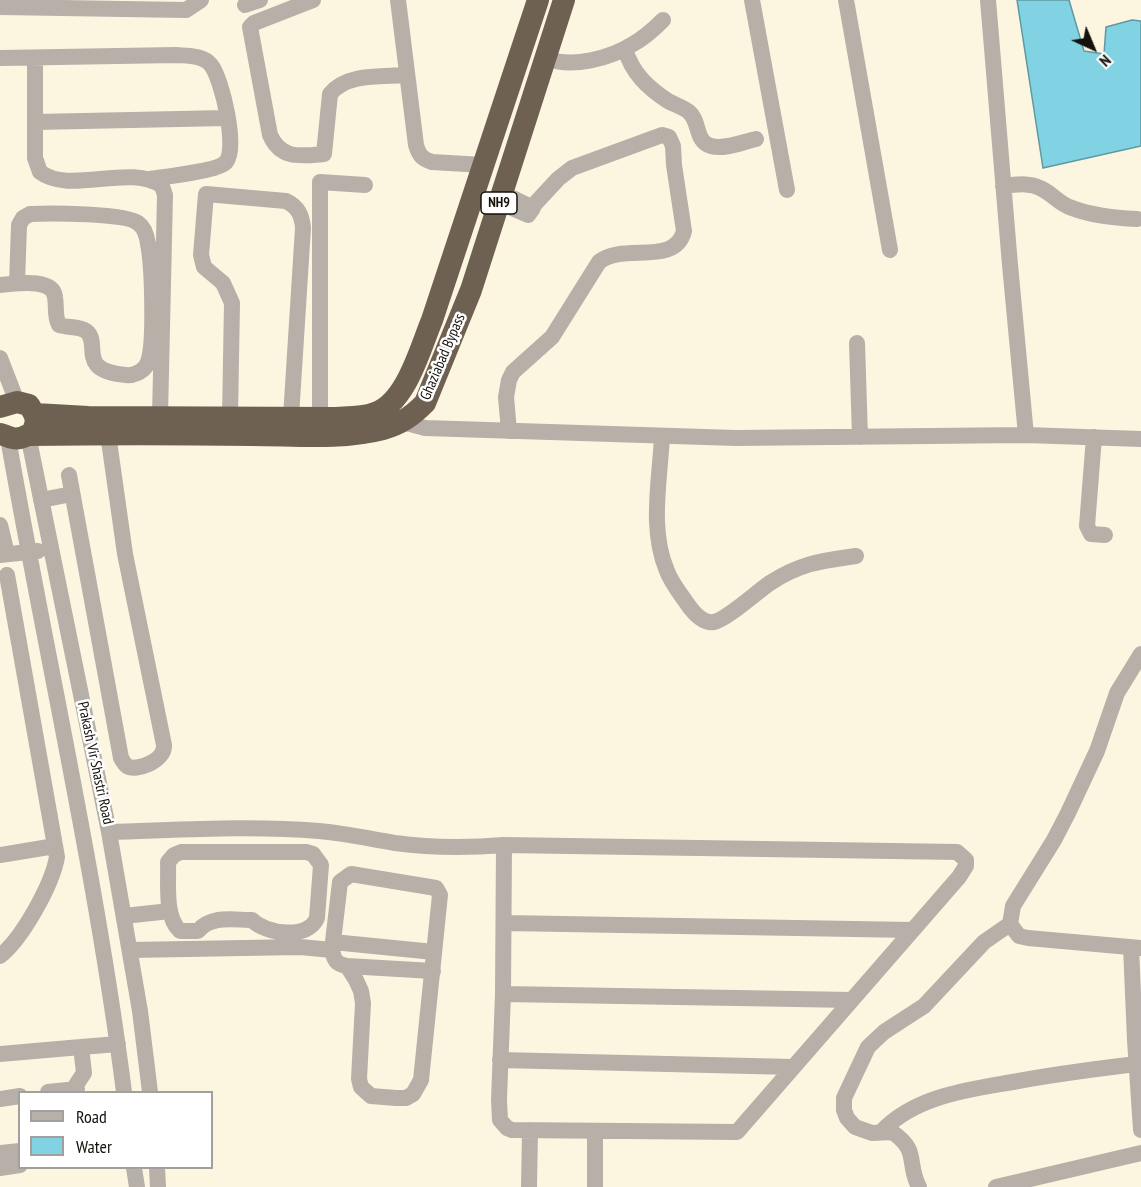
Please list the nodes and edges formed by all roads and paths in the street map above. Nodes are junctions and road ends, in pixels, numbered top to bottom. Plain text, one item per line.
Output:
1 (201, 0) edge
2 (313, 0) edge
3 (398, 0) edge
4 (538, 0) edge
5 (564, 0) edge
6 (752, 0) edge
7 (846, 0) edge
8 (988, 0) edge
9 (0, 7) edge
10 (663, 20) dead end
11 (625, 49) junction
12 (0, 58) edge
13 (34, 58) junction
14 (547, 58) junction
15 (406, 75) junction
16 (227, 118) junction
17 (35, 122) junction
18 (756, 139) dead end
19 (483, 165) junction
20 (150, 179) junction
21 (365, 185) dead end
22 (1003, 186) junction
23 (787, 190) dead end
24 (501, 198) junction
25 (1137, 219) dead end
26 (465, 220) junction
27 (491, 228) junction
28 (890, 250) dead end
29 (455, 251) junction
30 (481, 260) junction
31 (17, 284) junction
32 (0, 285) edge
33 (857, 343) dead end
34 (0, 358) edge
35 (160, 416) junction
36 (231, 417) junction
37 (291, 417) junction
38 (320, 417) junction
39 (10, 421) edge
40 (403, 422) junction
41 (509, 431) junction
42 (108, 434) junction
43 (1026, 435) junction
44 (662, 436) junction
45 (860, 437) junction
46 (1094, 437) junction
47 (1141, 439) edge
48 (69, 475) dead end
49 (72, 494) junction
50 (41, 500) junction
51 (0, 525) edge
52 (1105, 534) dead end
53 (50, 549) junction
54 (29, 553) junction
55 (3, 555) edge
56 (856, 556) dead end
57 (54, 568) junction
58 (32, 572) junction
59 (3, 576) edge
60 (1141, 654) edge
61 (110, 832) junction
62 (504, 845) junction
63 (55, 846) junction
64 (0, 855) edge
65 (170, 910) junction
66 (124, 916) junction
67 (504, 923) junction
68 (1010, 924) junction
69 (913, 930) junction
70 (332, 946) junction
71 (1136, 947) edge
72 (130, 950) junction
73 (434, 952) junction
74 (0, 956) edge
75 (347, 966) junction
76 (433, 971) junction
77 (503, 994) junction
78 (852, 1000) junction
79 (142, 1025) junction
80 (117, 1036) junction
81 (81, 1047) junction
82 (0, 1054) edge
83 (500, 1060) junction
84 (1136, 1064) junction
85 (793, 1067) junction
86 (77, 1091) edge
87 (124, 1091) edge
88 (150, 1091) edge
89 (18, 1096) edge
90 (0, 1099) edge
91 (1141, 1130) edge
92 (530, 1131) junction
93 (595, 1131) junction
94 (882, 1131) junction
95 (18, 1151) edge
96 (0, 1153) edge
97 (1141, 1153) edge
98 (18, 1165) edge
99 (0, 1168) edge
100 (134, 1169) edge
101 (156, 1169) edge
102 (137, 1187) edge
103 (158, 1187) edge
104 (529, 1187) edge
105 (595, 1187) edge
106 (919, 1187) edge
107 (996, 1187) edge

1 - 9 street
2 - 15 street
3 - 15 street
4 - 19 highway, Ghaziabad Bypass / NH9
5 - 14 highway, Ghaziabad Bypass / NH9
6 - 23 street
7 - 28 street
8 - 22 street
10 - 11 street
11 - 14 street
11 - 18 street
12 - 13 street
13 - 16 street
13 - 17 street
14 - 24 highway, Ghaziabad Bypass / NH9
15 - 19 street
16 - 17 street
16 - 20 street
17 - 20 street
19 - 26 highway, Ghaziabad Bypass / NH9
20 - 35 street
21 - 38 street
22 - 25 street
22 - 43 street
24 - 27 highway, Ghaziabad Bypass / NH9
24 - 41 street
26 - 27 highway
26 - 29 highway, Ghaziabad Bypass / NH9
27 - 30 highway, Ghaziabad Bypass / NH9
29 - 30 highway
29 - 38 highway, Ghaziabad Bypass / NH9
30 - 40 highway, Ghaziabad Bypass / NH9
31 - 31 street
31 - 32 street
33 - 45 street
34 - 39 street
35 - 36 highway, Ghaziabad Bypass / NH9
35 - 39 highway, Ghaziabad Bypass / NH9
36 - 37 highway, Ghaziabad Bypass / NH9
36 - 37 street
37 - 38 highway, Ghaziabad Bypass / NH9
39 - 42 highway, Ghaziabad Bypass / NH9
39 - 50 street, Prakash Vir Shastri Road
39 - 54 street, Prakash Vir Shastri Road
40 - 41 street
40 - 42 highway, Ghaziabad Bypass / NH9
41 - 44 street
42 - 49 street
43 - 45 street
43 - 46 street
44 - 45 street
44 - 56 street
46 - 47 street
46 - 52 street
48 - 49 street
49 - 50 street
50 - 53 street, Prakash Vir Shastri Road
51 - 55 street
53 - 54 street
53 - 57 street, Prakash Vir Shastri Road
54 - 55 street
54 - 58 street, Prakash Vir Shastri Road
57 - 58 street
57 - 61 street, Prakash Vir Shastri Road
58 - 59 street
58 - 80 street, Prakash Vir Shastri Road
59 - 63 street
60 - 68 street
61 - 62 street
61 - 66 street, Prakash Vir Shastri Road
62 - 67 street
62 - 69 street
63 - 64 street
63 - 74 street
65 - 65 street
65 - 66 street
66 - 72 street, Prakash Vir Shastri Road
67 - 69 street
67 - 77 street
68 - 71 street
68 - 94 street
69 - 78 street
70 - 72 street
70 - 73 street
70 - 73 street
70 - 75 street
71 - 84 street
72 - 79 street, Prakash Vir Shastri Road
73 - 76 street
75 - 76 street
75 - 76 street
77 - 78 street
77 - 83 street
78 - 85 street
79 - 80 street
79 - 88 street, Prakash Vir Shastri Road
80 - 81 street
80 - 87 street, Prakash Vir Shastri Road
81 - 82 street
81 - 86 street
83 - 85 street
83 - 92 street
84 - 91 street
84 - 94 street
85 - 93 street
89 - 90 street
92 - 93 street
92 - 104 street
93 - 105 street
94 - 106 street
95 - 96 street
97 - 107 street
98 - 99 street
100 - 102 street
101 - 103 street

